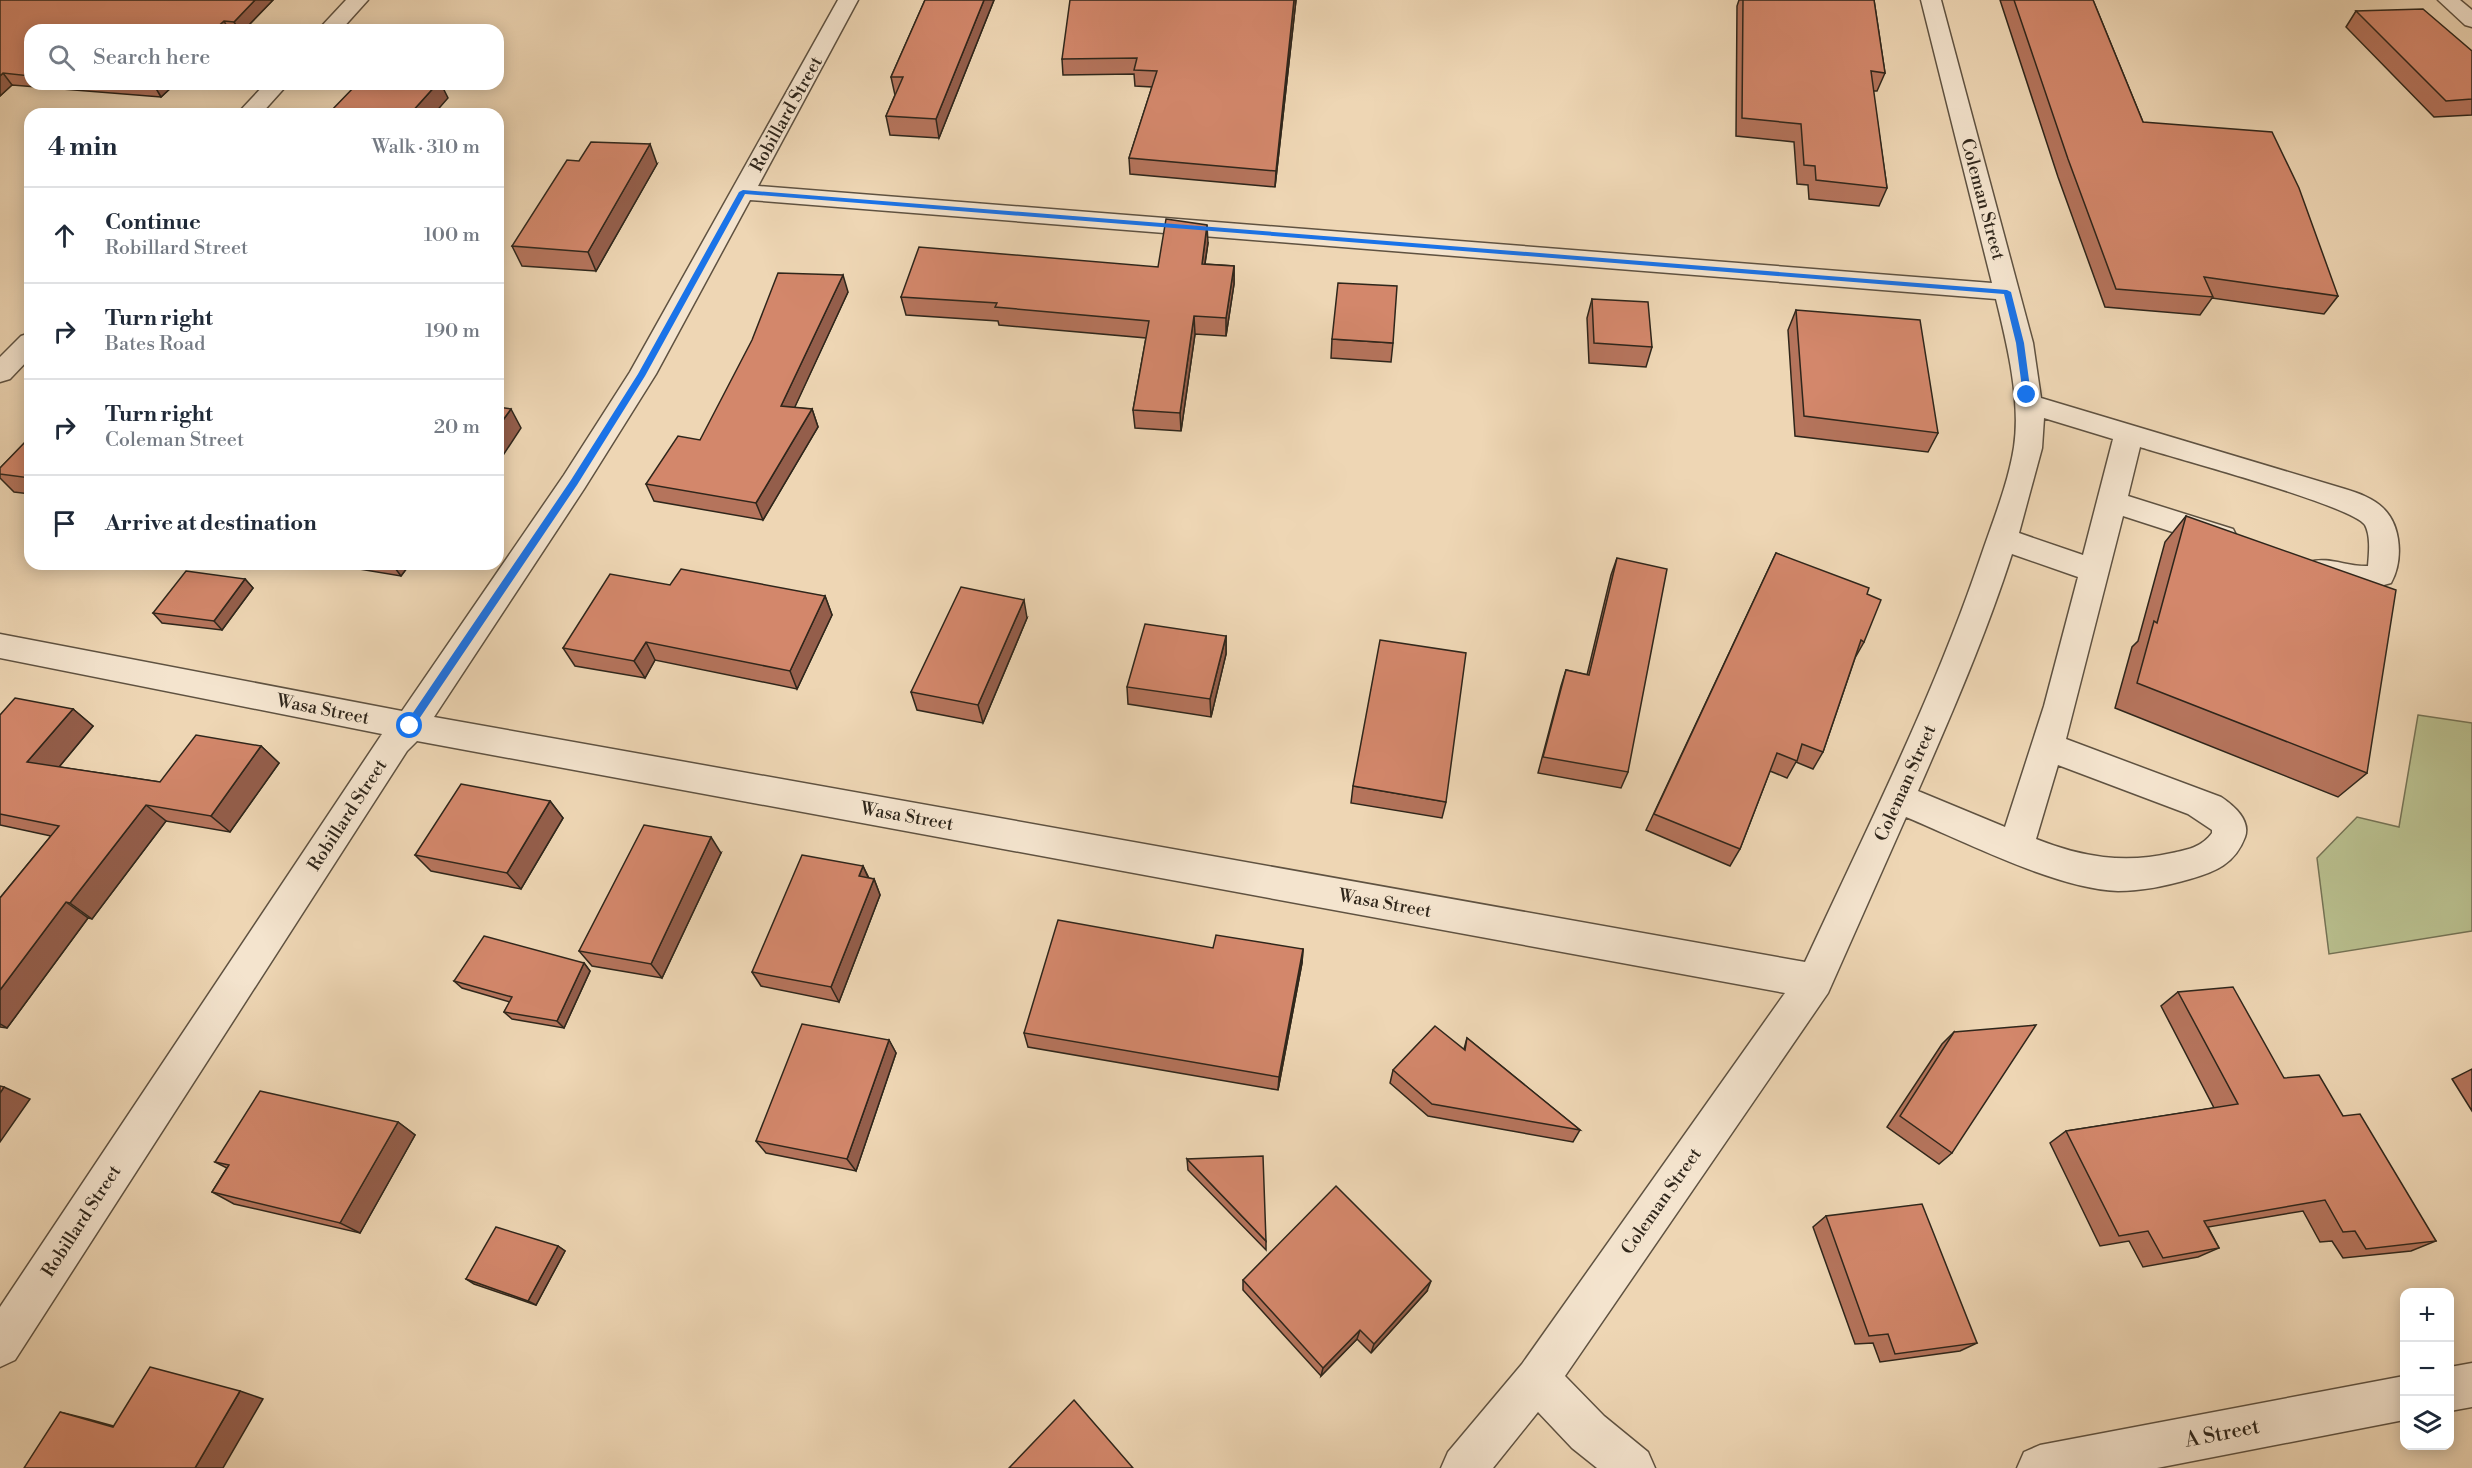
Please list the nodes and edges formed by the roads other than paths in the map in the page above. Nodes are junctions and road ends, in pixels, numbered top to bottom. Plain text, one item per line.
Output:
1 (358, 0) edge
2 (848, 0) edge
3 (1931, 0) edge
4 (2448, 0) edge
5 (2472, 21) edge
6 (335, 24) edge
7 (271, 90) edge
8 (254, 108) edge
9 (743, 192) junction
10 (2007, 292) junction
11 (24, 348) edge
12 (0, 373) edge
13 (2028, 404) junction
14 (2129, 433) junction
15 (2112, 502) junction
16 (2002, 539) junction
17 (2248, 546) edge
18 (2292, 560) edge
19 (2095, 571) junction
20 (0, 646) edge
21 (410, 726) junction
22 (2047, 746) junction
23 (1898, 798) junction
24 (2016, 848) junction
25 (1815, 981) junction
26 (0, 1345) edge
27 (1537, 1379) junction
28 (2472, 1385) edge
29 (2454, 1388) edge
30 (2400, 1399) edge
31 (1464, 1468) edge
32 (1632, 1468) edge
33 (2040, 1468) edge

1 - 6 street
2 - 9 street, Robillard Street
3 - 10 street, Coleman Street
4 - 5 street
7 - 8 street
9 - 10 street
9 - 21 street, Robillard Street
10 - 13 street, Coleman Street
11 - 12 street
13 - 14 street
13 - 16 street, Coleman Street
14 - 15 street
14 - 18 street
15 - 17 street
15 - 19 street
16 - 19 street
16 - 23 street, Coleman Street
19 - 22 street
20 - 21 street, Wasa Street
21 - 25 street, Wasa Street
21 - 26 street, Robillard Street
22 - 24 street
22 - 24 street
23 - 24 street
23 - 25 street, Coleman Street
25 - 27 street, Coleman Street
27 - 31 street, Coleman Street
27 - 32 street
28 - 29 street
30 - 33 street, A Street

